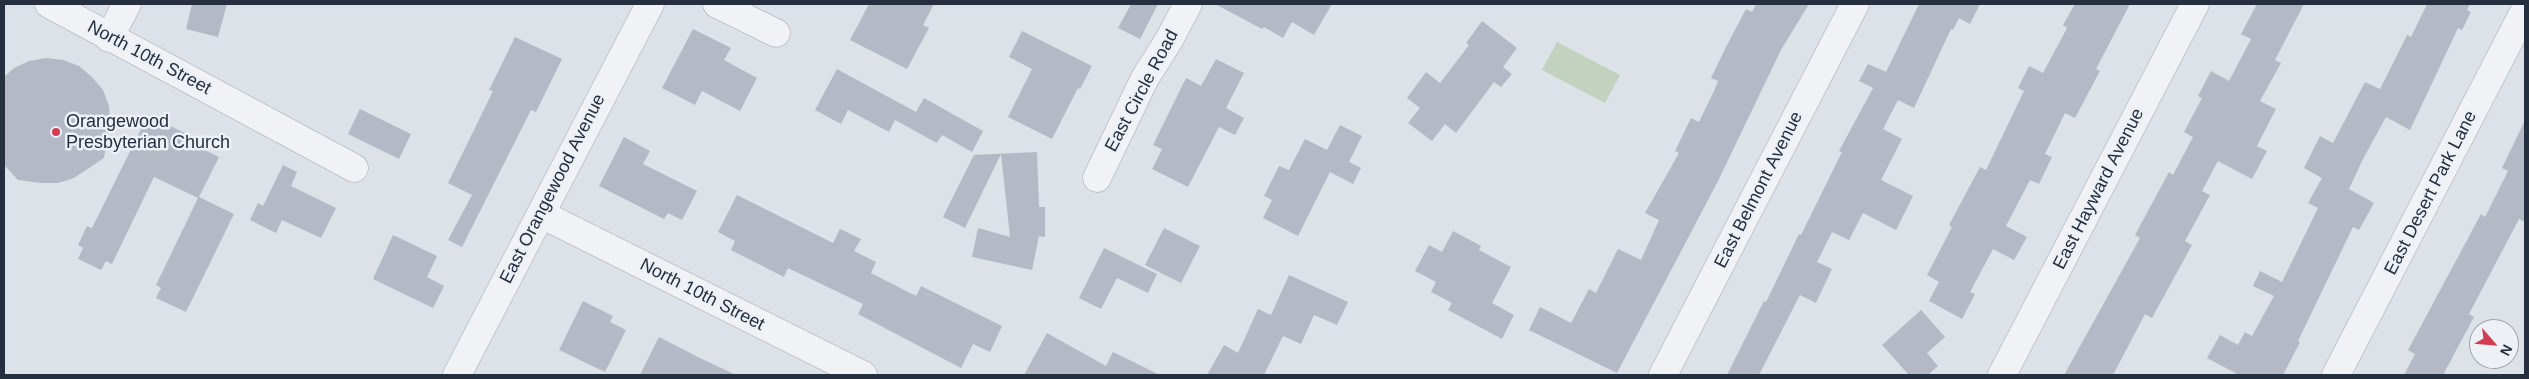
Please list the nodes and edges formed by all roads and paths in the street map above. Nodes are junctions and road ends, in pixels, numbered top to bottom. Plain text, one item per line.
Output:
1 (49, 4) edge
2 (127, 4) edge
3 (650, 4) edge
4 (716, 4) edge
5 (1188, 4) edge
6 (1855, 4) edge
7 (2195, 4) edge
8 (2525, 10) edge
9 (776, 33) dead end
10 (109, 38) junction
11 (354, 168) dead end
12 (1097, 178) dead end
13 (541, 214) junction
14 (465, 373) edge
15 (863, 375) edge
16 (1663, 375) edge
17 (2002, 375) edge
18 (2336, 375) edge

1 - 10 street, North 10th Street
2 - 10 street
3 - 13 street, East Orangewood Avenue
4 - 9 street
5 - 12 street, East Circle Road
6 - 16 street, East Belmont Avenue
7 - 17 street, East Hayward Avenue
8 - 18 street, East Desert Park Lane
10 - 11 street, North 10th Street
13 - 14 street, East Orangewood Avenue
13 - 15 street, North 10th Street

